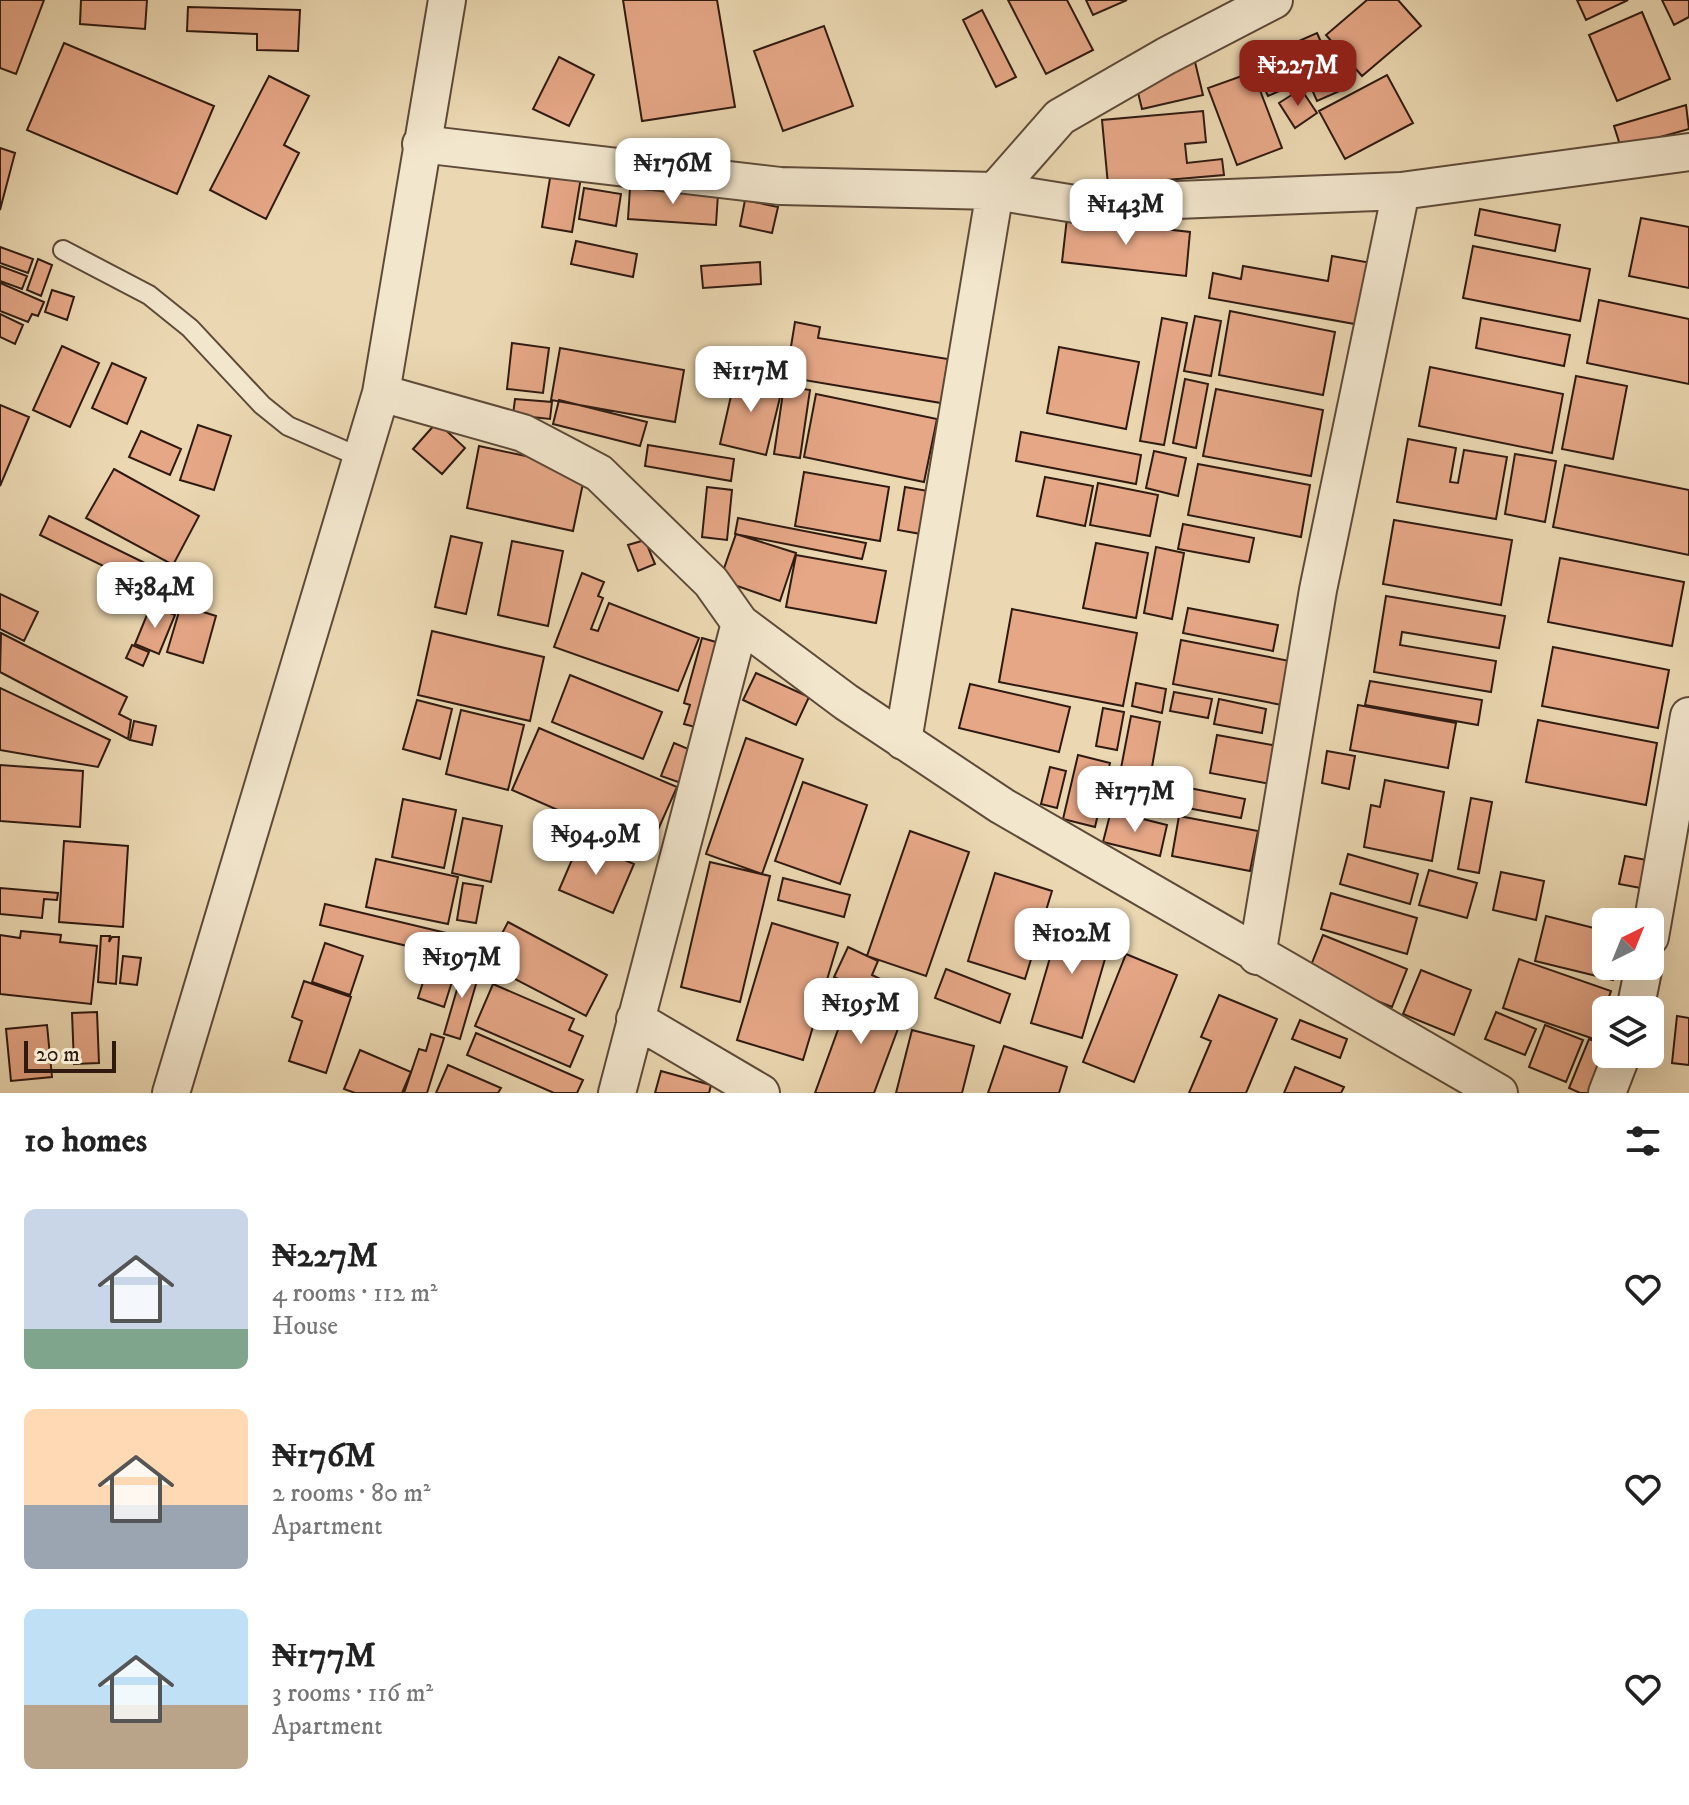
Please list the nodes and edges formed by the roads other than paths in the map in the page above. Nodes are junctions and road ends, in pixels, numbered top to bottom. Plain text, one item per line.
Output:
1 (447, 0) edge
2 (1274, 0) edge
3 (421, 144) junction
4 (1689, 152) edge
5 (995, 191) junction
6 (1401, 191) junction
7 (63, 250) dead end
8 (381, 393) junction
9 (362, 458) junction
10 (740, 623) junction
11 (1689, 716) edge
12 (903, 741) junction
13 (1655, 908) edge
14 (1257, 956) junction
15 (635, 1019) junction
16 (1617, 1068) edge
17 (171, 1093) edge
18 (617, 1093) edge
19 (761, 1093) edge
20 (1499, 1093) edge
21 (1607, 1093) edge

1 - 3 street
2 - 5 street
3 - 5 street
3 - 8 street
4 - 6 street
5 - 6 street
5 - 12 street
6 - 14 street
7 - 9 lane
8 - 9 street
8 - 10 street
9 - 17 street
10 - 12 street
10 - 15 street
11 - 13 street
12 - 14 street
14 - 20 street
15 - 18 street
15 - 19 street
16 - 21 street

